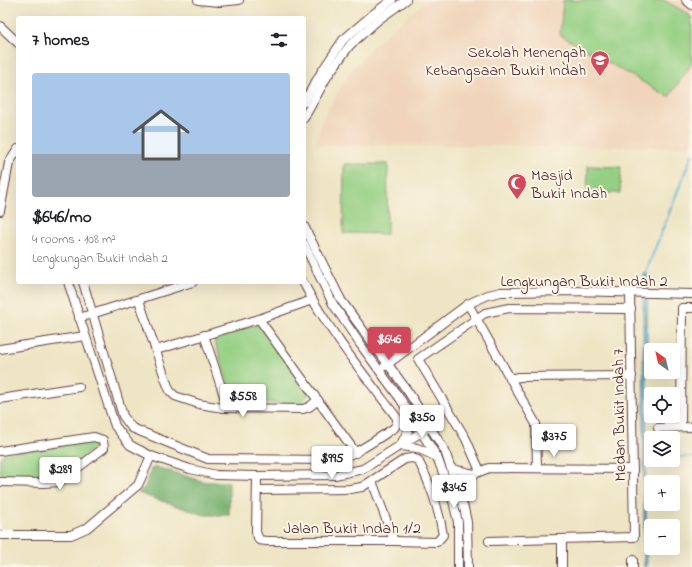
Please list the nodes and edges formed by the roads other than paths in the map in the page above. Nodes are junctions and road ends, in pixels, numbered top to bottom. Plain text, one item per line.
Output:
1 (198, 0) edge
2 (238, 0) edge
3 (392, 0) edge
4 (406, 0) edge
5 (686, 0) edge
6 (692, 5) edge
7 (0, 26) edge
8 (16, 41) edge
9 (306, 99) edge
10 (306, 114) edge
11 (16, 152) edge
12 (0, 211) edge
13 (306, 230) edge
14 (306, 248) edge
15 (69, 284) edge
16 (84, 284) edge
17 (187, 284) edge
18 (304, 284) edge
19 (630, 292) junction
20 (692, 294) edge
21 (139, 300) junction
22 (312, 300) junction
23 (468, 304) junction
24 (692, 308) edge
25 (630, 309) junction
26 (92, 314) junction
27 (79, 318) junction
28 (259, 319) junction
29 (476, 319) junction
30 (204, 334) junction
31 (85, 336) junction
32 (373, 343) junction
33 (410, 347) junction
34 (0, 349) edge
35 (156, 350) junction
36 (388, 363) junction
37 (379, 370) junction
38 (396, 375) junction
39 (632, 376) junction
40 (510, 379) junction
41 (79, 387) dead end
42 (0, 399) edge
43 (318, 400) junction
44 (228, 408) junction
45 (410, 412) junction
46 (431, 426) junction
47 (681, 427) junction
48 (692, 427) edge
49 (658, 428) dead end
50 (422, 432) junction
51 (400, 446) junction
52 (0, 451) edge
53 (356, 452) junction
54 (151, 456) junction
55 (437, 457) junction
56 (537, 468) junction
57 (452, 469) junction
58 (633, 469) junction
59 (477, 472) junction
60 (257, 476) junction
61 (372, 481) junction
62 (0, 482) edge
63 (257, 490) junction
64 (460, 494) junction
65 (0, 535) edge
66 (394, 540) junction
67 (562, 540) junction
68 (489, 541) dead end
69 (458, 567) edge
70 (468, 567) edge
71 (562, 567) edge

1 - 2 street
3 - 9 street
4 - 10 street
5 - 6 street
7 - 8 street
11 - 12 street
13 - 32 street
14 - 37 street
15 - 27 street
16 - 26 street
17 - 21 street
18 - 22 street
19 - 20 street, Lengkungan Bukit Indah 2
19 - 23 street, Lengkungan Bukit Indah 2
19 - 25 street, Medan Bukit Indah 7
21 - 26 street
21 - 35 street
22 - 28 street
22 - 53 street
23 - 29 street
23 - 33 street, Lengkungan Bukit Indah 2
24 - 47 street
25 - 29 street
25 - 39 street, Medan Bukit Indah 7
26 - 27 street
26 - 53 street
27 - 31 street
28 - 30 street
28 - 43 street
29 - 40 street
29 - 59 street
30 - 35 street
30 - 44 street
31 - 34 street
31 - 54 street
32 - 33 street
32 - 36 street
33 - 36 street, Lengkungan Bukit Indah 2
33 - 38 street
35 - 44 street
36 - 37 street, Lengkungan Bukit Indah 2
36 - 38 street
37 - 45 street
38 - 46 street
39 - 40 street
39 - 58 street, Medan Bukit Indah 7
40 - 56 street
41 - 42 street
43 - 44 street
43 - 53 street
45 - 50 street
45 - 51 street
46 - 50 street
46 - 57 street
47 - 48 street
47 - 49 street
50 - 51 street
50 - 55 street
51 - 55 street
51 - 60 street
52 - 62 street
54 - 60 street
54 - 65 street
55 - 69 street
56 - 58 street
56 - 59 street
57 - 59 street
57 - 64 street
58 - 67 street, Medan Bukit Indah 7
59 - 64 street
60 - 63 street
61 - 63 street
61 - 66 street
61 - 66 street, Jalan Bukit Indah 1/2
63 - 66 street, Jalan Bukit Indah 1/2
64 - 70 street
67 - 68 street
67 - 71 street

